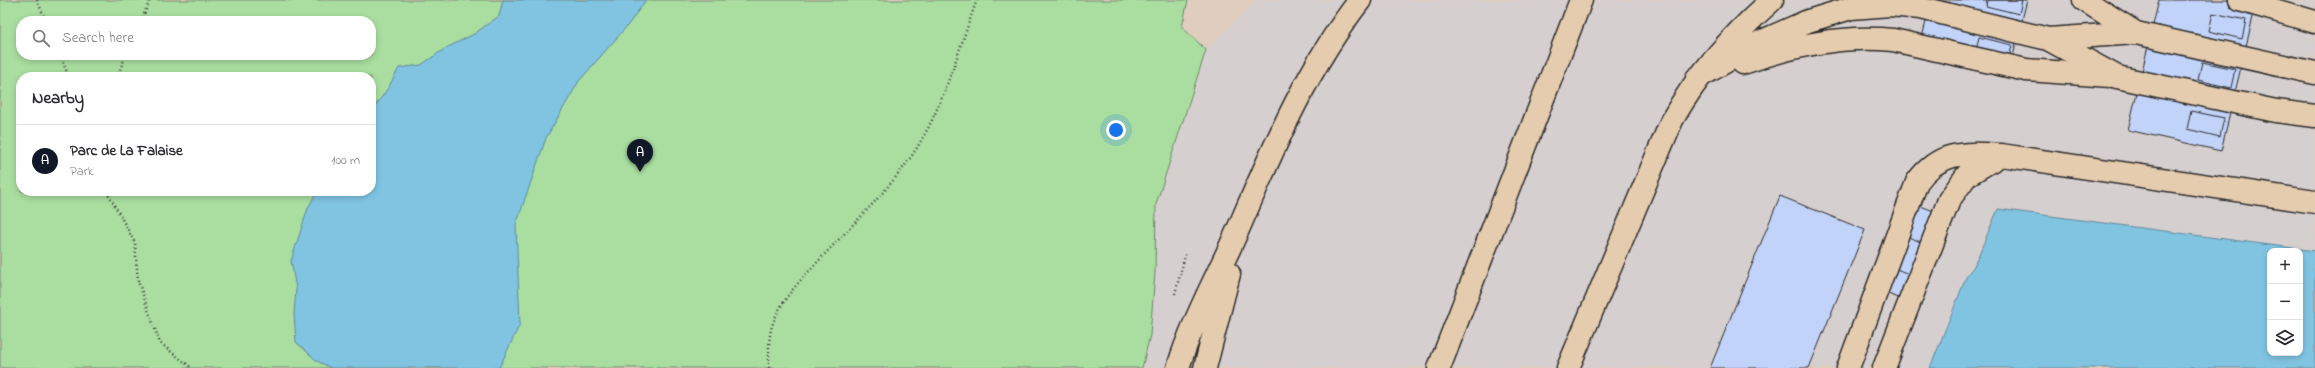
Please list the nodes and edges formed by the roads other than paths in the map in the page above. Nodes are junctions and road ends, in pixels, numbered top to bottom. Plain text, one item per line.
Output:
1 (1360, 0) edge
2 (1581, 0) edge
3 (2084, 0) edge
4 (2240, 0) edge
5 (1772, 1) edge
6 (2313, 20) edge
7 (2136, 33) junction
8 (2048, 39) junction
9 (2315, 73) edge
10 (2117, 77) junction
11 (1697, 78) junction
12 (2315, 116) edge
13 (2001, 155) junction
14 (2315, 202) edge
15 (1243, 218) junction
16 (1178, 368) edge
17 (1205, 368) edge
18 (1439, 368) edge
19 (1568, 368) edge
20 (1848, 368) edge
21 (1884, 368) edge

1 - 15 street
2 - 18 street
3 - 7 street
4 - 6 street
5 - 11 street
7 - 8 street
7 - 9 street
8 - 10 street
8 - 11 street
10 - 11 street
10 - 12 street
11 - 19 street
13 - 14 street
13 - 20 street
13 - 21 street
15 - 16 street
15 - 17 street

